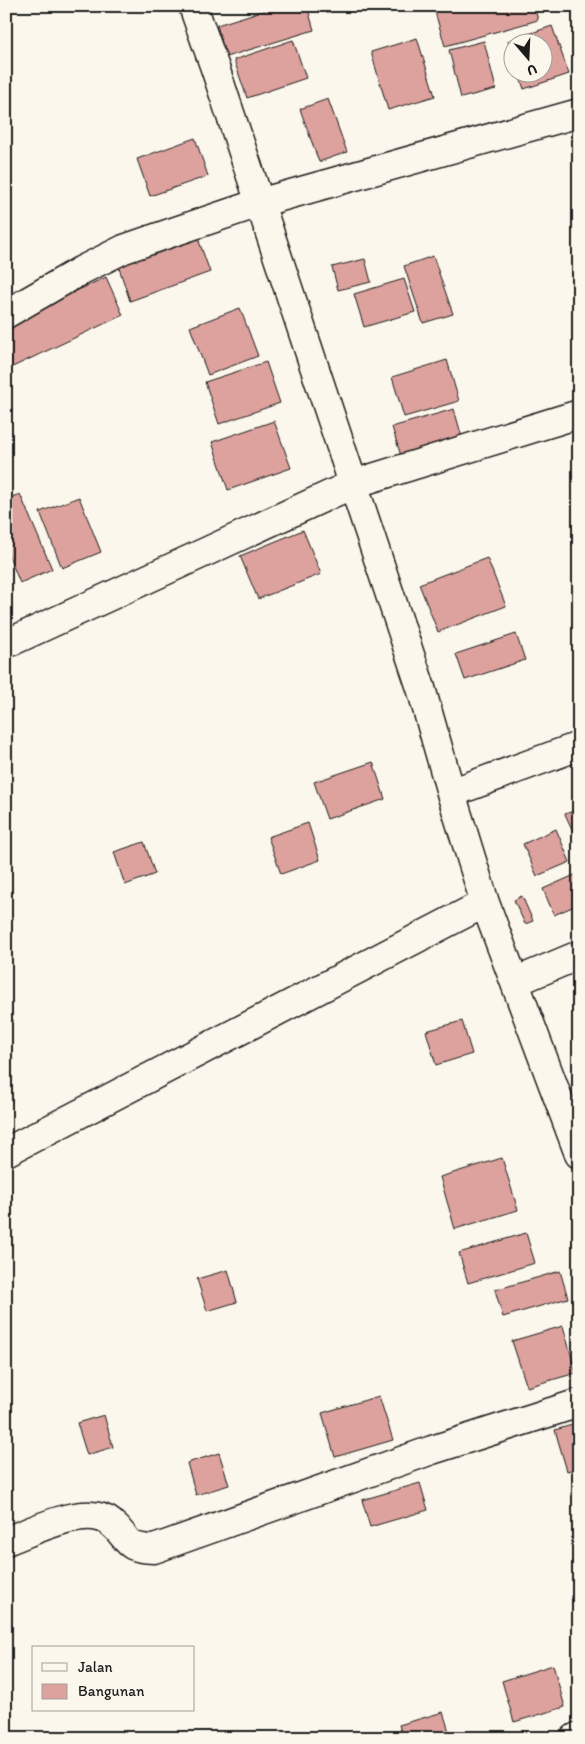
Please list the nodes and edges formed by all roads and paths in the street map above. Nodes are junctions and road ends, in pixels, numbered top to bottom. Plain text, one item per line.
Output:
1 (193, 6) edge
2 (579, 113) edge
3 (259, 202) junction
4 (6, 314) edge
5 (579, 414) edge
6 (353, 484) junction
7 (6, 644) edge
8 (579, 746) edge
9 (451, 793) junction
10 (485, 903) junction
11 (579, 955) edge
12 (515, 982) junction
13 (578, 1151) edge
14 (6, 1152) edge
15 (579, 1403) edge
16 (6, 1541) edge
17 (579, 1736) edge
18 (575, 1738) edge

1 - 3 street
2 - 3 street
3 - 4 street
3 - 6 street
5 - 6 street
6 - 7 street
6 - 9 street
8 - 9 street
9 - 10 street
10 - 12 street
10 - 14 street
11 - 12 street
12 - 13 street
15 - 16 street
17 - 18 street

